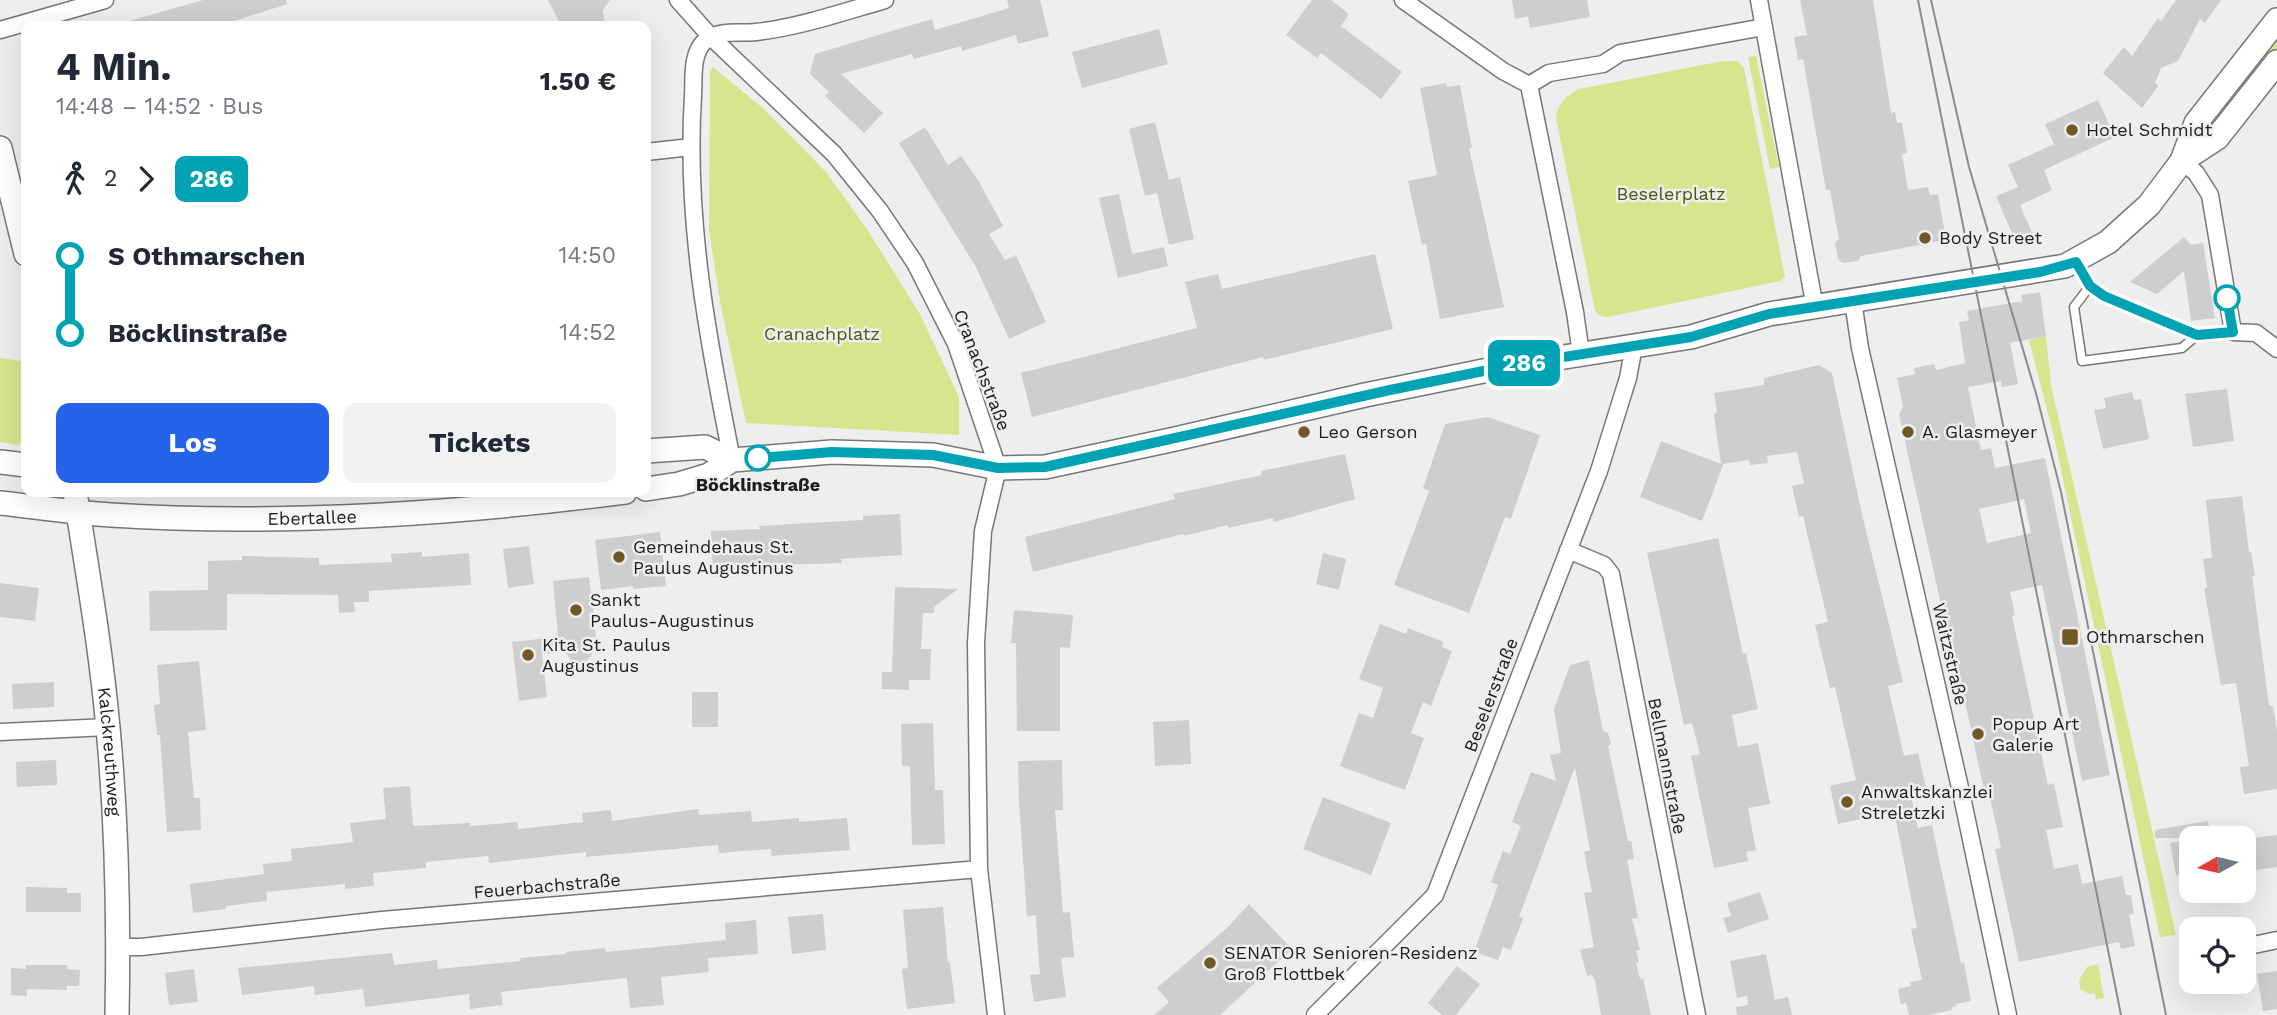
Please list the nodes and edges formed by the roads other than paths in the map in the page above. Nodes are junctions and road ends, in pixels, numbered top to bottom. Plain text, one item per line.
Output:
1 (105, 0) edge
2 (678, 0) edge
3 (885, 0) edge
4 (1403, 0) edge
5 (1759, 0) edge
6 (2277, 20) edge
7 (32, 21) edge
8 (21, 24) edge
9 (1764, 27) junction
10 (0, 30) edge
11 (711, 37) junction
12 (2277, 62) edge
13 (1529, 85) junction
14 (691, 147) junction
15 (651, 151) edge
16 (1, 153) edge
17 (2182, 161) junction
18 (21, 231) edge
19 (2076, 262) junction
20 (2090, 286) junction
21 (1853, 302) junction
22 (1815, 307) junction
23 (2233, 332) junction
24 (2197, 335) junction
25 (1634, 346) junction
26 (2277, 349) edge
27 (1581, 354) junction
28 (651, 451) edge
29 (732, 460) junction
30 (0, 462) edge
31 (21, 464) edge
32 (998, 468) junction
33 (651, 488) edge
34 (586, 497) edge
35 (77, 502) edge
36 (0, 503) edge
37 (1568, 550) junction
38 (108, 727) junction
39 (0, 732) edge
40 (979, 869) junction
41 (2277, 940) edge
42 (2256, 944) edge
43 (119, 947) junction
44 (117, 1015) edge
45 (996, 1015) edge
46 (1315, 1015) edge
47 (1697, 1015) edge
48 (2008, 1015) edge

1 - 7 street
2 - 11 street, Cranachstraße
3 - 11 street
4 - 13 street
5 - 9 street
6 - 17 main road
8 - 10 street
9 - 13 street
9 - 22 street
11 - 14 street
11 - 32 street, Cranachstraße
12 - 17 main road
13 - 27 street
14 - 15 street
14 - 29 street
16 - 18 main road
17 - 19 main road
17 - 23 street
19 - 20 lane
19 - 21 main road
20 - 24 lane
20 - 24 lane
21 - 22 main road
21 - 48 street, Waitzstraße
22 - 25 main road
23 - 24 lane
23 - 26 street
25 - 27 main road
25 - 37 street, Beselerstraße
27 - 32 main road
28 - 29 main road
29 - 32 main road
29 - 33 main road
30 - 31 main road
32 - 40 street
34 - 35 main road, Ebertallee
35 - 36 main road, Ebertallee
35 - 38 main road, Kalckreuthweg
37 - 46 street, Beselerstraße
37 - 47 street, Bellmannstraße
38 - 39 street
38 - 43 main road, Kalckreuthweg
40 - 43 street, Feuerbachstraße
40 - 45 street
41 - 42 street
43 - 44 main road, Kalckreuthweg

